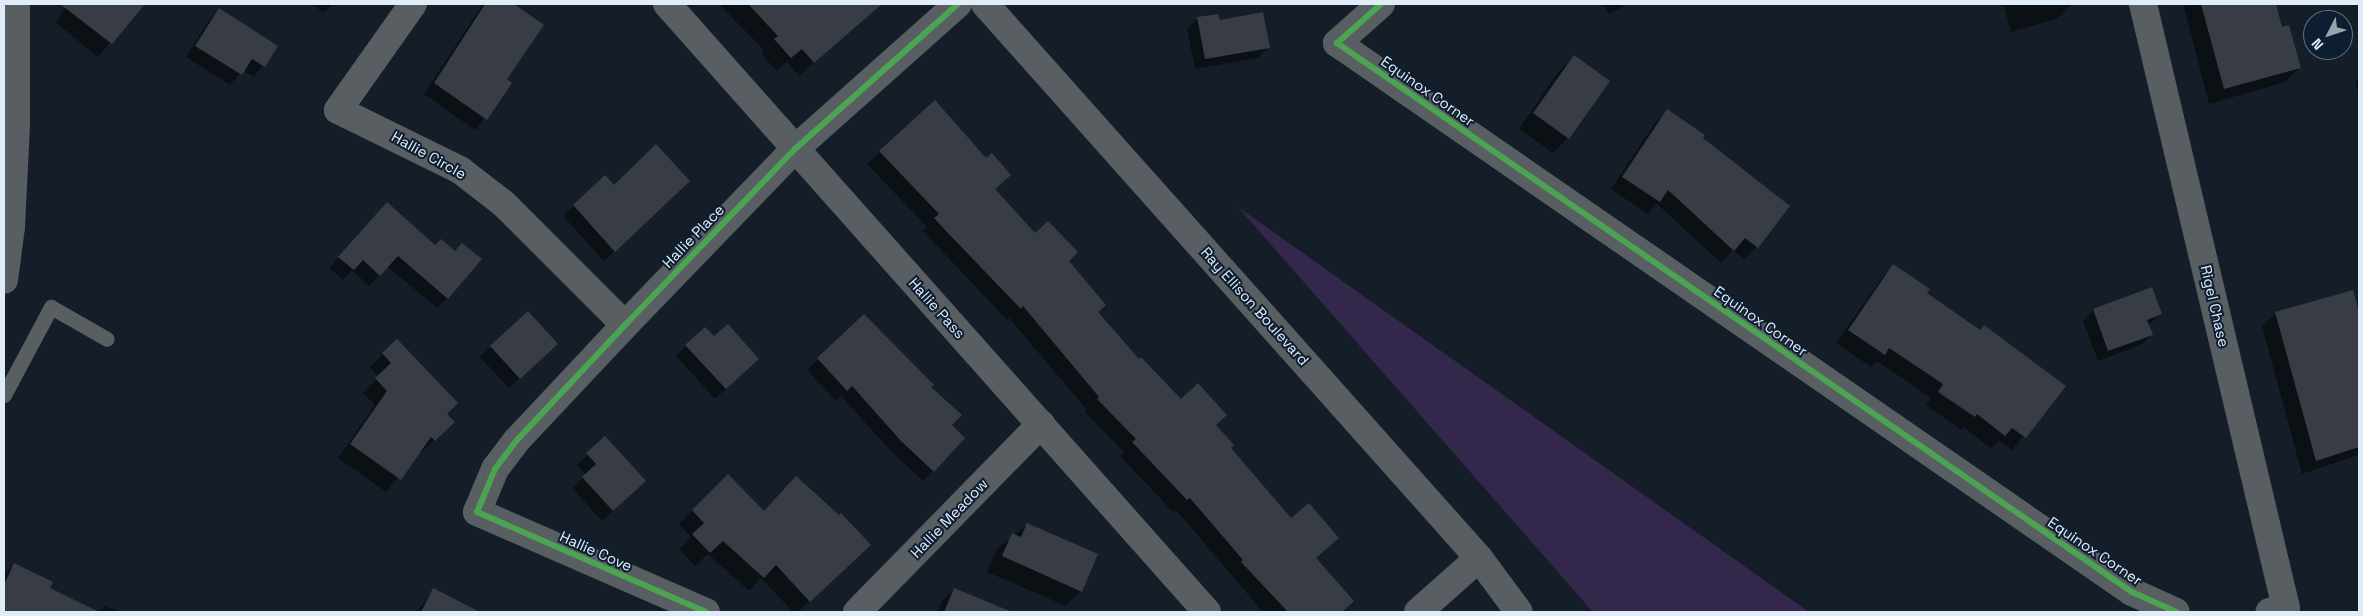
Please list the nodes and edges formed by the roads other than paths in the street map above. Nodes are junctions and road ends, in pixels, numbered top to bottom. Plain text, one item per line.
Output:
1 (16, 4) edge
2 (413, 4) edge
3 (667, 4) edge
4 (958, 4) edge
5 (985, 4) edge
6 (1381, 4) edge
7 (2143, 4) edge
8 (10, 123) edge
9 (795, 149) junction
10 (4, 280) edge
11 (625, 325) junction
12 (107, 338) dead end
13 (4, 395) edge
14 (1040, 424) junction
15 (477, 512) joint
16 (1479, 558) junction
17 (2278, 610) edge
18 (706, 612) edge
19 (857, 612) edge
20 (1207, 612) edge
21 (1418, 612) edge
22 (1519, 612) edge
23 (2176, 612) edge

1 - 8 street
2 - 11 street, Hallie Circle
3 - 9 street, Hallie Pass
4 - 9 street, Hallie Place
5 - 16 street, Ray Ellison Boulevard
6 - 23 street, Equinox Corner
7 - 17 street, Rigel Chase
8 - 10 street
9 - 11 street, Hallie Place
9 - 14 street, Hallie Pass
11 - 15 street, Hallie Place
12 - 13 lane
14 - 19 street, Hallie Meadow
14 - 20 street, Hallie Pass
15 - 18 street, Hallie Cove
16 - 21 street
16 - 22 street, Ray Ellison Boulevard

